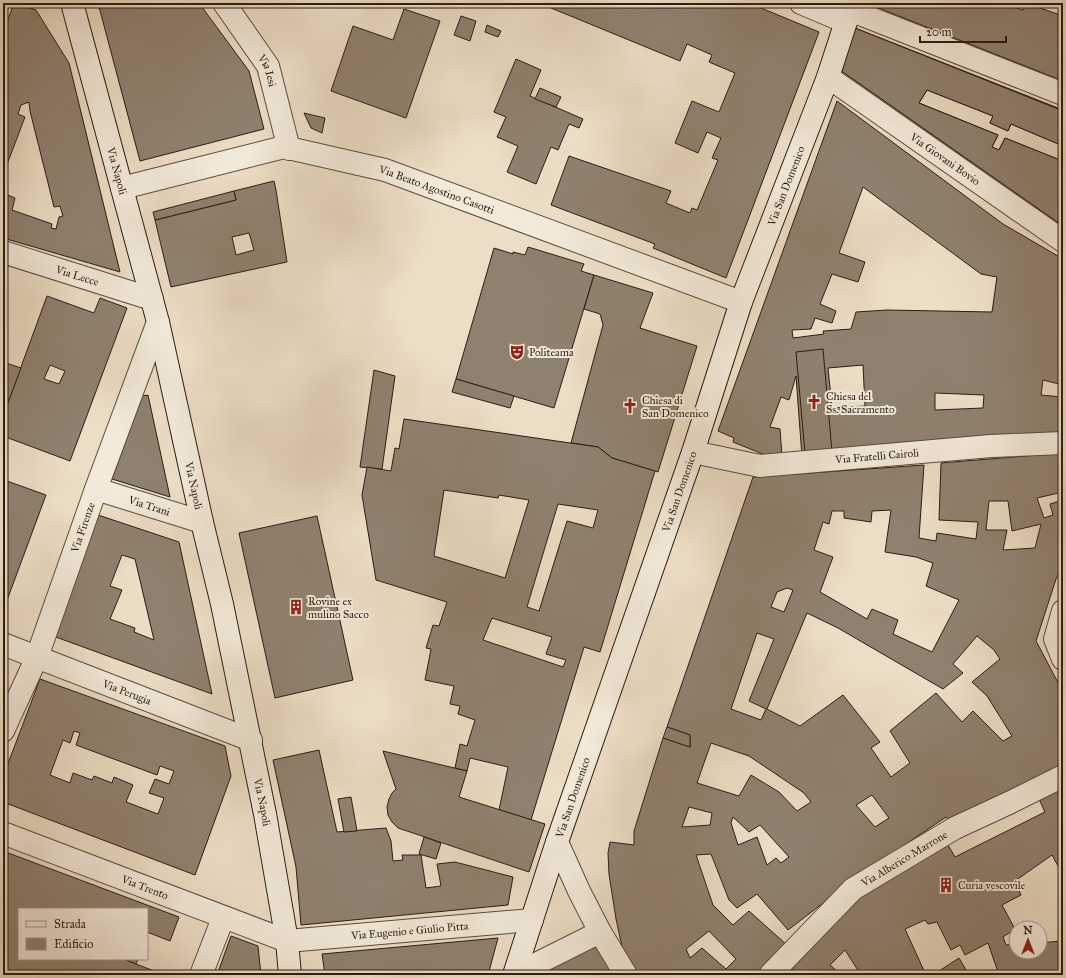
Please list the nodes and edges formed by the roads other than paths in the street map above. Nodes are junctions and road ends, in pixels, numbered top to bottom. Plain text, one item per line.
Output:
1 (72, 3) edge
2 (224, 3) edge
3 (801, 3) edge
4 (849, 12) edge
5 (828, 77) junction
6 (1063, 94) edge
7 (289, 149) junction
8 (122, 188) junction
9 (1063, 241) edge
10 (3, 252) edge
11 (152, 299) junction
12 (741, 302) junction
13 (158, 322) junction
14 (1063, 443) edge
15 (693, 452) junction
16 (96, 489) junction
17 (202, 522) junction
18 (1063, 611) edge
19 (3, 644) edge
20 (36, 657) junction
21 (1063, 659) edge
22 (3, 731) edge
23 (250, 740) junction
24 (1063, 776) edge
25 (3, 833) edge
26 (557, 842) junction
27 (224, 918) junction
28 (532, 920) junction
29 (600, 932) junction
30 (287, 941) junction
31 (201, 975) edge
32 (290, 975) edge
33 (514, 975) edge
34 (626, 975) edge
35 (770, 975) edge

1 - 8 street, Via Napoli
2 - 7 street, Via Iesi
3 - 4 street
4 - 5 street, Via San Domenico
4 - 6 street
5 - 9 street, Via Giovani Bovio
5 - 12 street, Via San Domenico
7 - 8 street, Via Beato Agostino Casotti
7 - 12 street, Via Beato Agostino Casotti
8 - 11 street, Via Napoli
10 - 11 street, Via Lecce
11 - 13 street, Via Napoli
12 - 15 street, Via San Domenico
13 - 16 street, Via Firenze
13 - 17 street, Via Napoli
14 - 15 street, Via Fratelli Cairoli
15 - 26 street, Via San Domenico
16 - 17 street, Via Trani
16 - 20 street, Via Firenze
17 - 23 street, Via Napoli
18 - 21 street
19 - 20 street, Via Perugia
20 - 22 street, Via Firenze
20 - 23 street, Via Perugia
23 - 30 street, Via Napoli
24 - 35 street, Via Alberico Marrone
25 - 27 street, Via Trento
26 - 28 street, Via San Domenico
26 - 29 street
27 - 30 street, Via Trento
27 - 31 street
28 - 30 street, Via Eugenio e Giulio Pitta
28 - 33 street, Via San Domenico
29 - 33 street
29 - 34 street
30 - 32 street, Via Napoli

